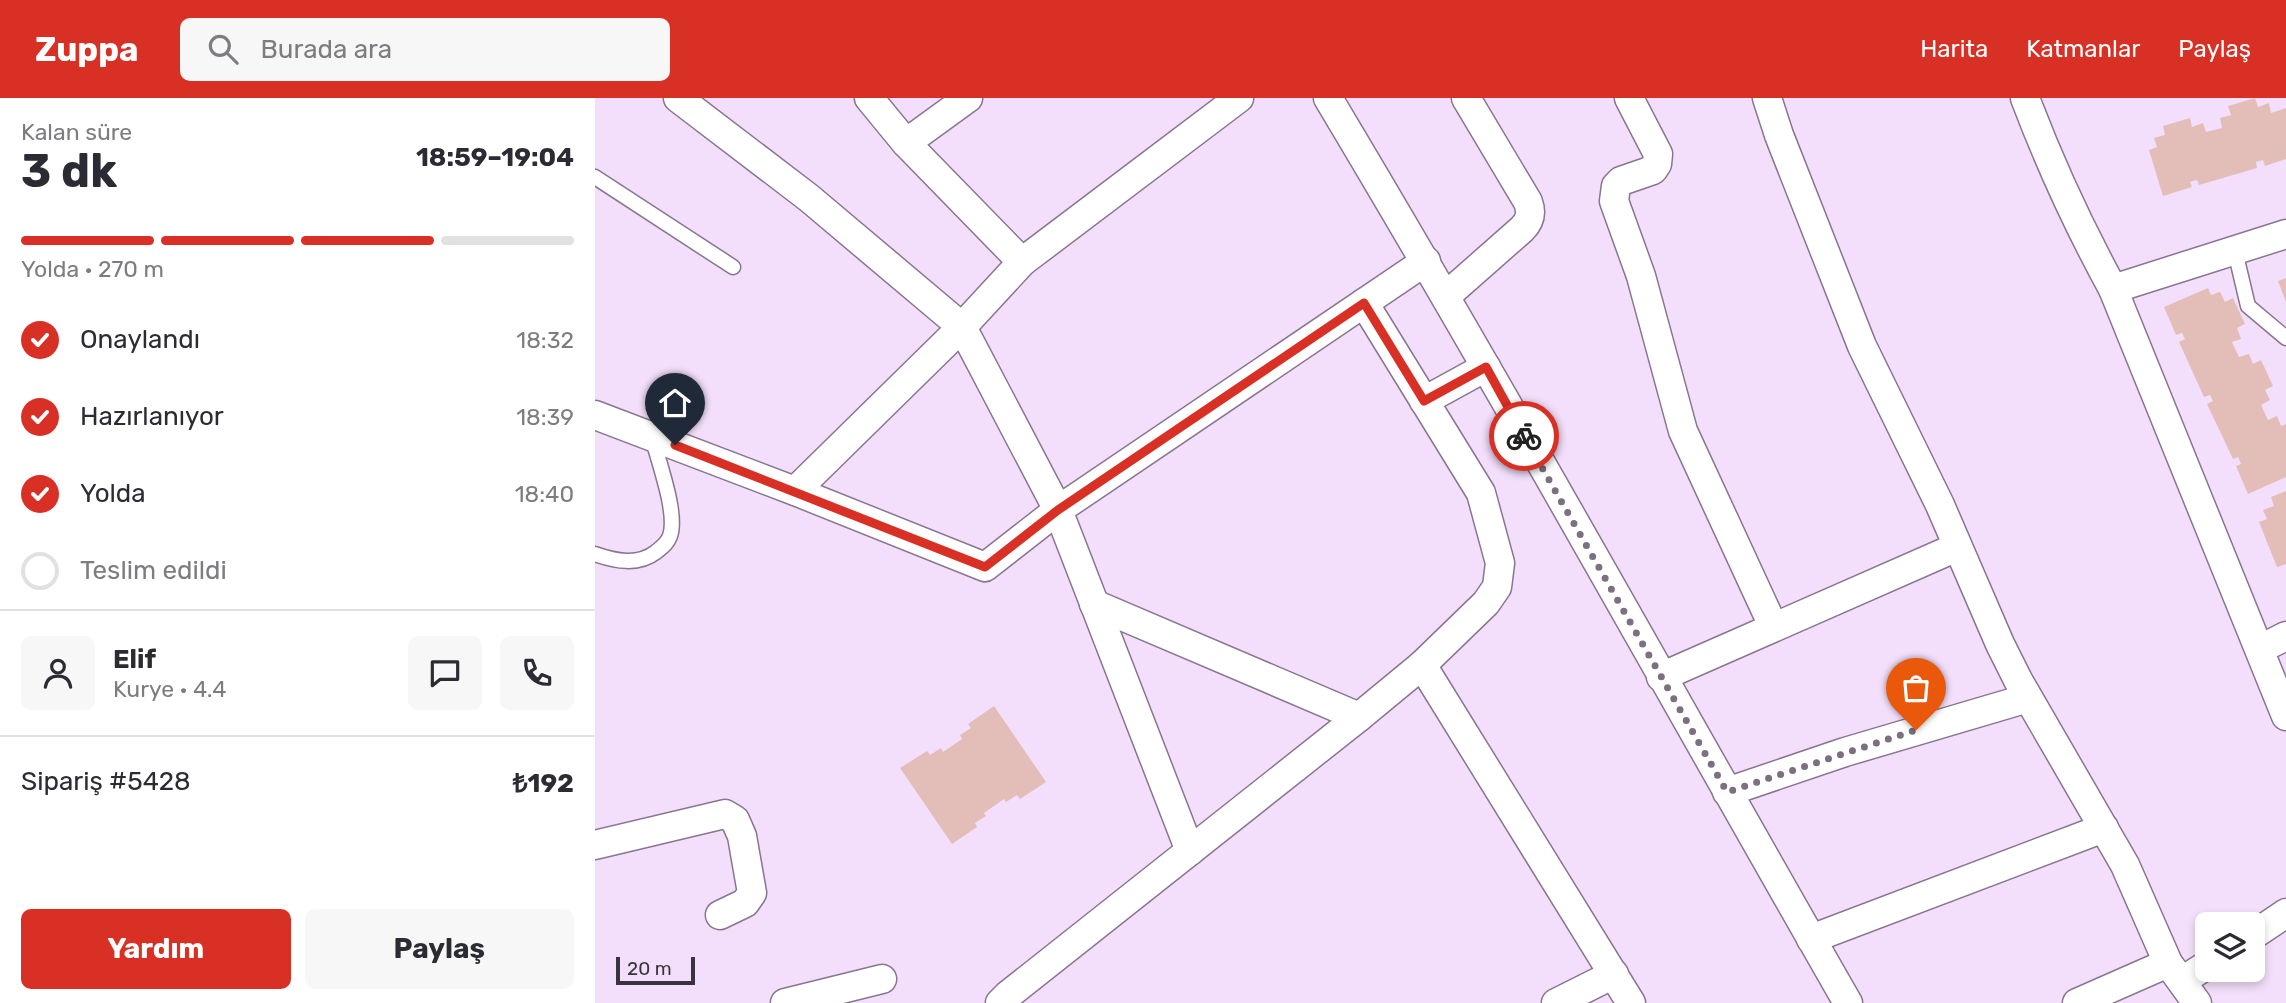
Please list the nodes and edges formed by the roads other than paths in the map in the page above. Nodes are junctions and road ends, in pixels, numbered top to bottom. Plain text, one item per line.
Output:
1 (678, 98) edge
2 (869, 98) edge
3 (968, 98) edge
4 (1239, 98) edge
5 (1328, 98) edge
6 (1465, 98) edge
7 (1629, 98) edge
8 (1767, 98) edge
9 (2025, 98) edge
10 (906, 144) junction
11 (595, 177) edge
12 (2286, 234) edge
13 (2235, 251) junction
14 (1426, 261) junction
15 (1022, 262) junction
16 (733, 267) dead end
17 (2113, 289) junction
18 (1446, 296) junction
19 (1364, 303) junction
20 (962, 327) junction
21 (2286, 338) edge
22 (1486, 367) junction
23 (1424, 401) junction
24 (595, 415) edge
25 (652, 436) junction
26 (795, 491) junction
27 (1058, 510) junction
28 (1957, 547) junction
29 (595, 554) edge
30 (1094, 604) junction
31 (1773, 626) junction
32 (2286, 636) edge
33 (2260, 649) junction
34 (1422, 665) junction
35 (1661, 677) junction
36 (2028, 698) junction
37 (2286, 716) edge
38 (1359, 717) junction
39 (1727, 792) junction
40 (2104, 828) junction
41 (595, 845) edge
42 (1190, 851) junction
43 (2286, 913) edge
44 (720, 915) dead end
45 (2265, 927) edge
46 (1811, 939) junction
47 (1614, 974) junction
48 (882, 979) dead end
49 (2182, 982) edge
50 (785, 1003) edge
51 (1000, 1003) edge
52 (1556, 1003) edge
53 (1631, 1003) edge
54 (1848, 1003) edge
55 (2077, 1003) edge

1 - 20 street
2 - 10 street
3 - 10 street
4 - 15 street
5 - 14 street
6 - 18 street
7 - 31 street
8 - 28 street
9 - 17 street
10 - 15 street
11 - 16 lane
12 - 13 street
13 - 17 street
13 - 21 lane
14 - 18 street
14 - 19 street
15 - 20 street
17 - 33 street
18 - 22 street
19 - 23 street
19 - 27 street
20 - 26 street
20 - 27 street
22 - 23 street
22 - 35 street
23 - 34 street
24 - 25 street
25 - 26 street
25 - 29 lane
26 - 27 street
27 - 30 street
28 - 31 street
28 - 36 street
30 - 38 street
30 - 42 street
31 - 35 street
32 - 33 street
33 - 37 street
34 - 38 street
34 - 47 street
35 - 39 street
36 - 39 street
36 - 40 street
38 - 42 street
39 - 46 street
40 - 46 street
40 - 49 street
41 - 44 street
42 - 51 street
43 - 45 street
46 - 54 street
47 - 52 street
47 - 53 street
48 - 50 street
49 - 55 street

